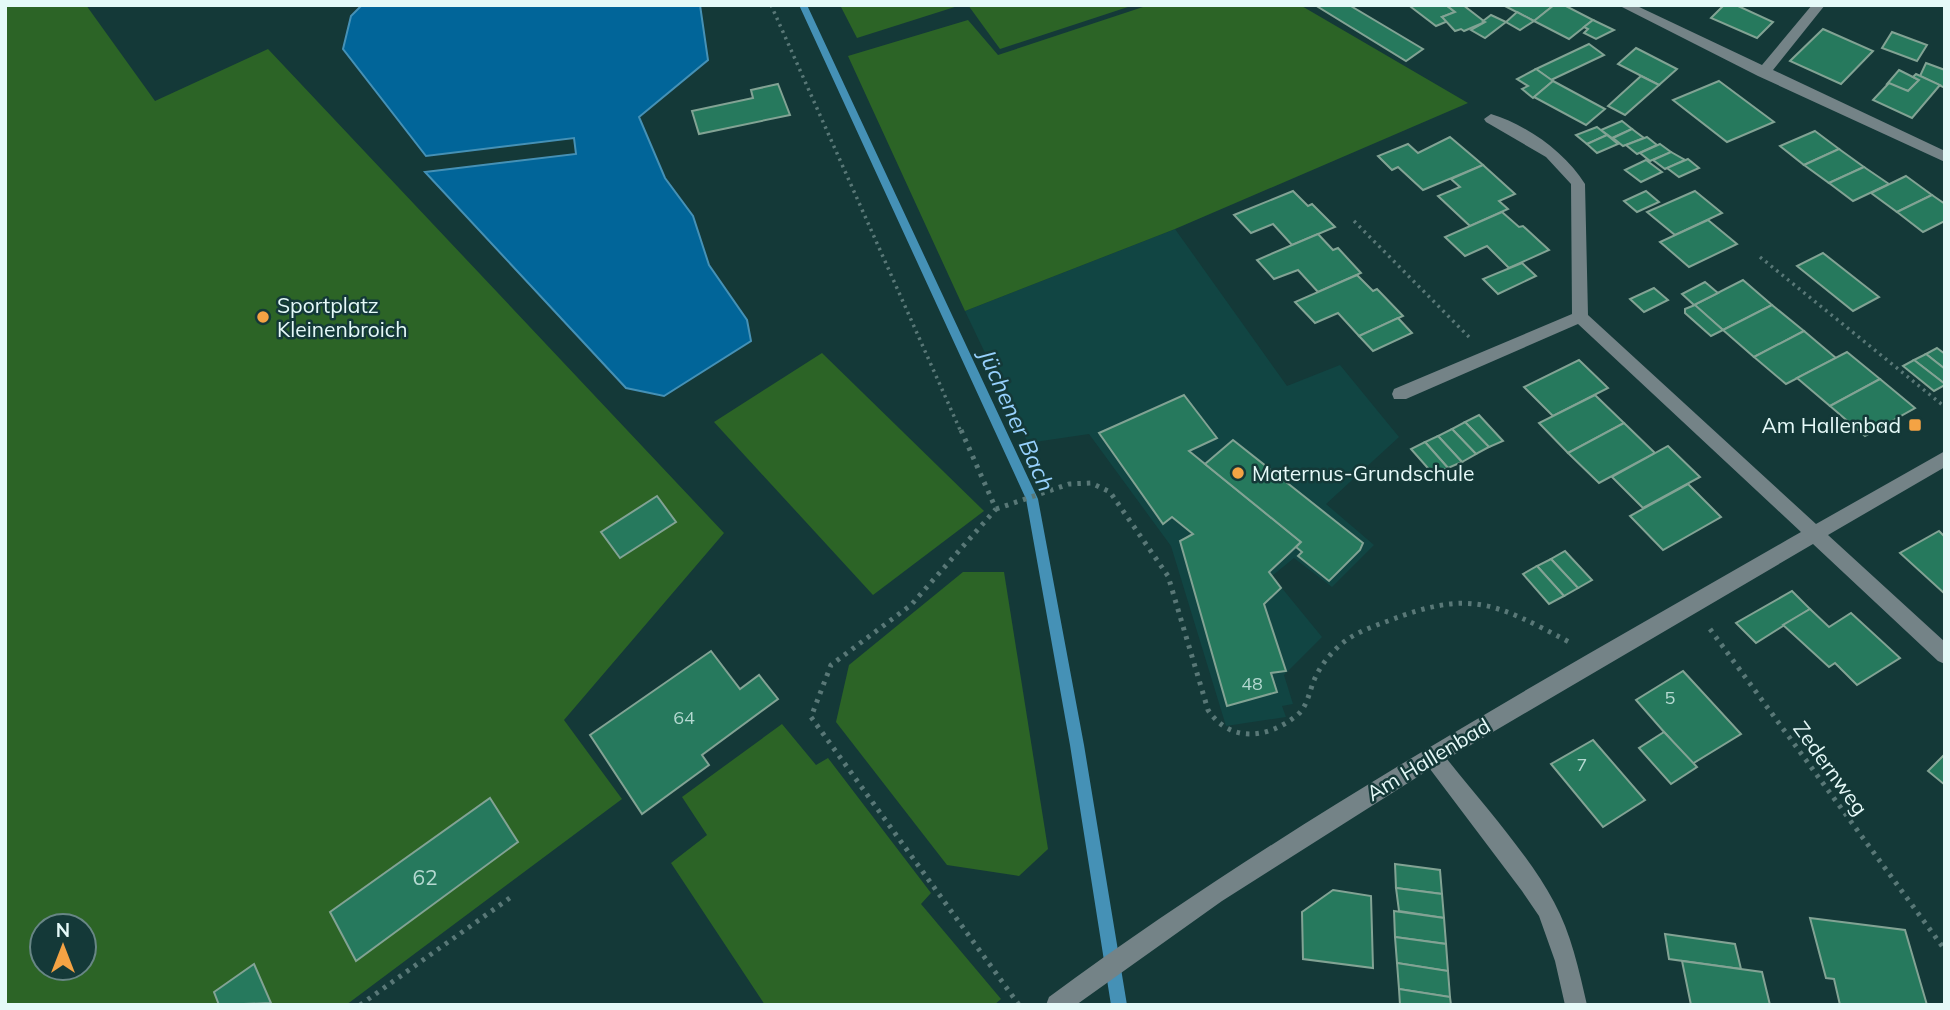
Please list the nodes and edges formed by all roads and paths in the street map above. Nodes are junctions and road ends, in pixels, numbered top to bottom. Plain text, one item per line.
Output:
1 (771, 5) edge
2 (1624, 5) edge
3 (1819, 5) edge
4 (1763, 73) junction
5 (1491, 119) dead end
6 (1945, 157) edge
7 (1354, 221) dead end
8 (1760, 257) dead end
9 (1580, 317) junction
10 (1488, 356) junction
11 (1400, 394) dead end
12 (1945, 407) edge
13 (1945, 458) edge
14 (996, 509) junction
15 (1812, 535) junction
16 (1692, 604) junction
17 (1945, 655) edge
18 (1601, 657) junction
19 (1433, 757) junction
20 (514, 895) dead end
21 (1945, 950) edge
22 (1060, 1003) edge
23 (360, 1005) edge
24 (1019, 1005) edge
25 (1576, 1005) edge

1 - 14 path
2 - 4 street
3 - 4 street
4 - 6 street
5 - 9 street
7 - 10 path
8 - 12 path
9 - 10 street
9 - 15 street
10 - 11 street
13 - 15 street, Am Hallenbad
14 - 18 path
14 - 24 path
15 - 16 street, Am Hallenbad
15 - 17 street
16 - 18 street, Am Hallenbad
16 - 21 path, Zedernweg
18 - 19 street, Am Hallenbad
19 - 22 street, Am Hallenbad
19 - 25 street
20 - 23 path

